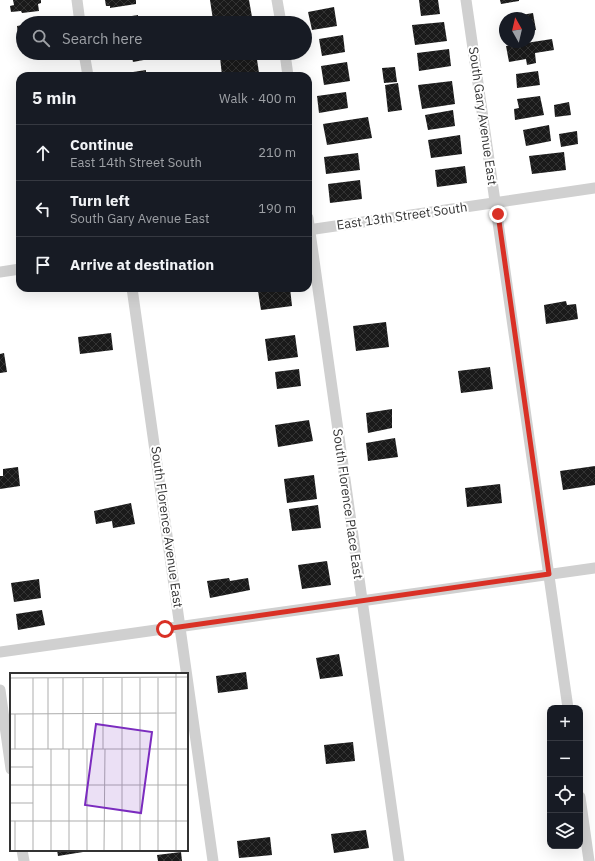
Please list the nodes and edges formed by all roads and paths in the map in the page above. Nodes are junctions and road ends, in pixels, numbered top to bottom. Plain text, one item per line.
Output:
1 (77, 0) edge
2 (277, 0) edge
3 (466, 0) edge
4 (79, 16) edge
5 (279, 16) edge
6 (85, 60) edge
7 (286, 60) edge
8 (87, 72) edge
9 (287, 72) edge
10 (595, 188) edge
11 (496, 203) junction
12 (312, 226) edge
13 (312, 247) edge
14 (16, 270) edge
15 (0, 272) edge
16 (133, 292) edge
17 (595, 568) edge
18 (549, 574) junction
19 (362, 601) junction
20 (181, 627) junction
21 (0, 652) edge
22 (187, 673) edge
23 (188, 678) edge
24 (0, 690) edge
25 (568, 705) edge
26 (10, 762) edge
27 (582, 813) edge
28 (22, 851) edge
29 (24, 861) edge
30 (213, 861) edge
31 (399, 861) edge
32 (589, 861) edge

1 - 4 street
2 - 5 street
3 - 11 street, South Gary Avenue East
6 - 8 street
7 - 9 street
10 - 11 street, East 13th Street South
11 - 12 street, East 13th Street South
11 - 18 street, South Gary Avenue East
13 - 19 street, South Florence Place East
14 - 15 street
16 - 20 street, South Florence Avenue East
17 - 18 street
18 - 19 street
18 - 25 street, South Gary Avenue East
19 - 20 street
19 - 31 street, South Florence Place East
20 - 21 street
20 - 22 street, South Florence Avenue East
23 - 30 street, South Florence Avenue East
24 - 26 street
27 - 32 street
28 - 29 street

